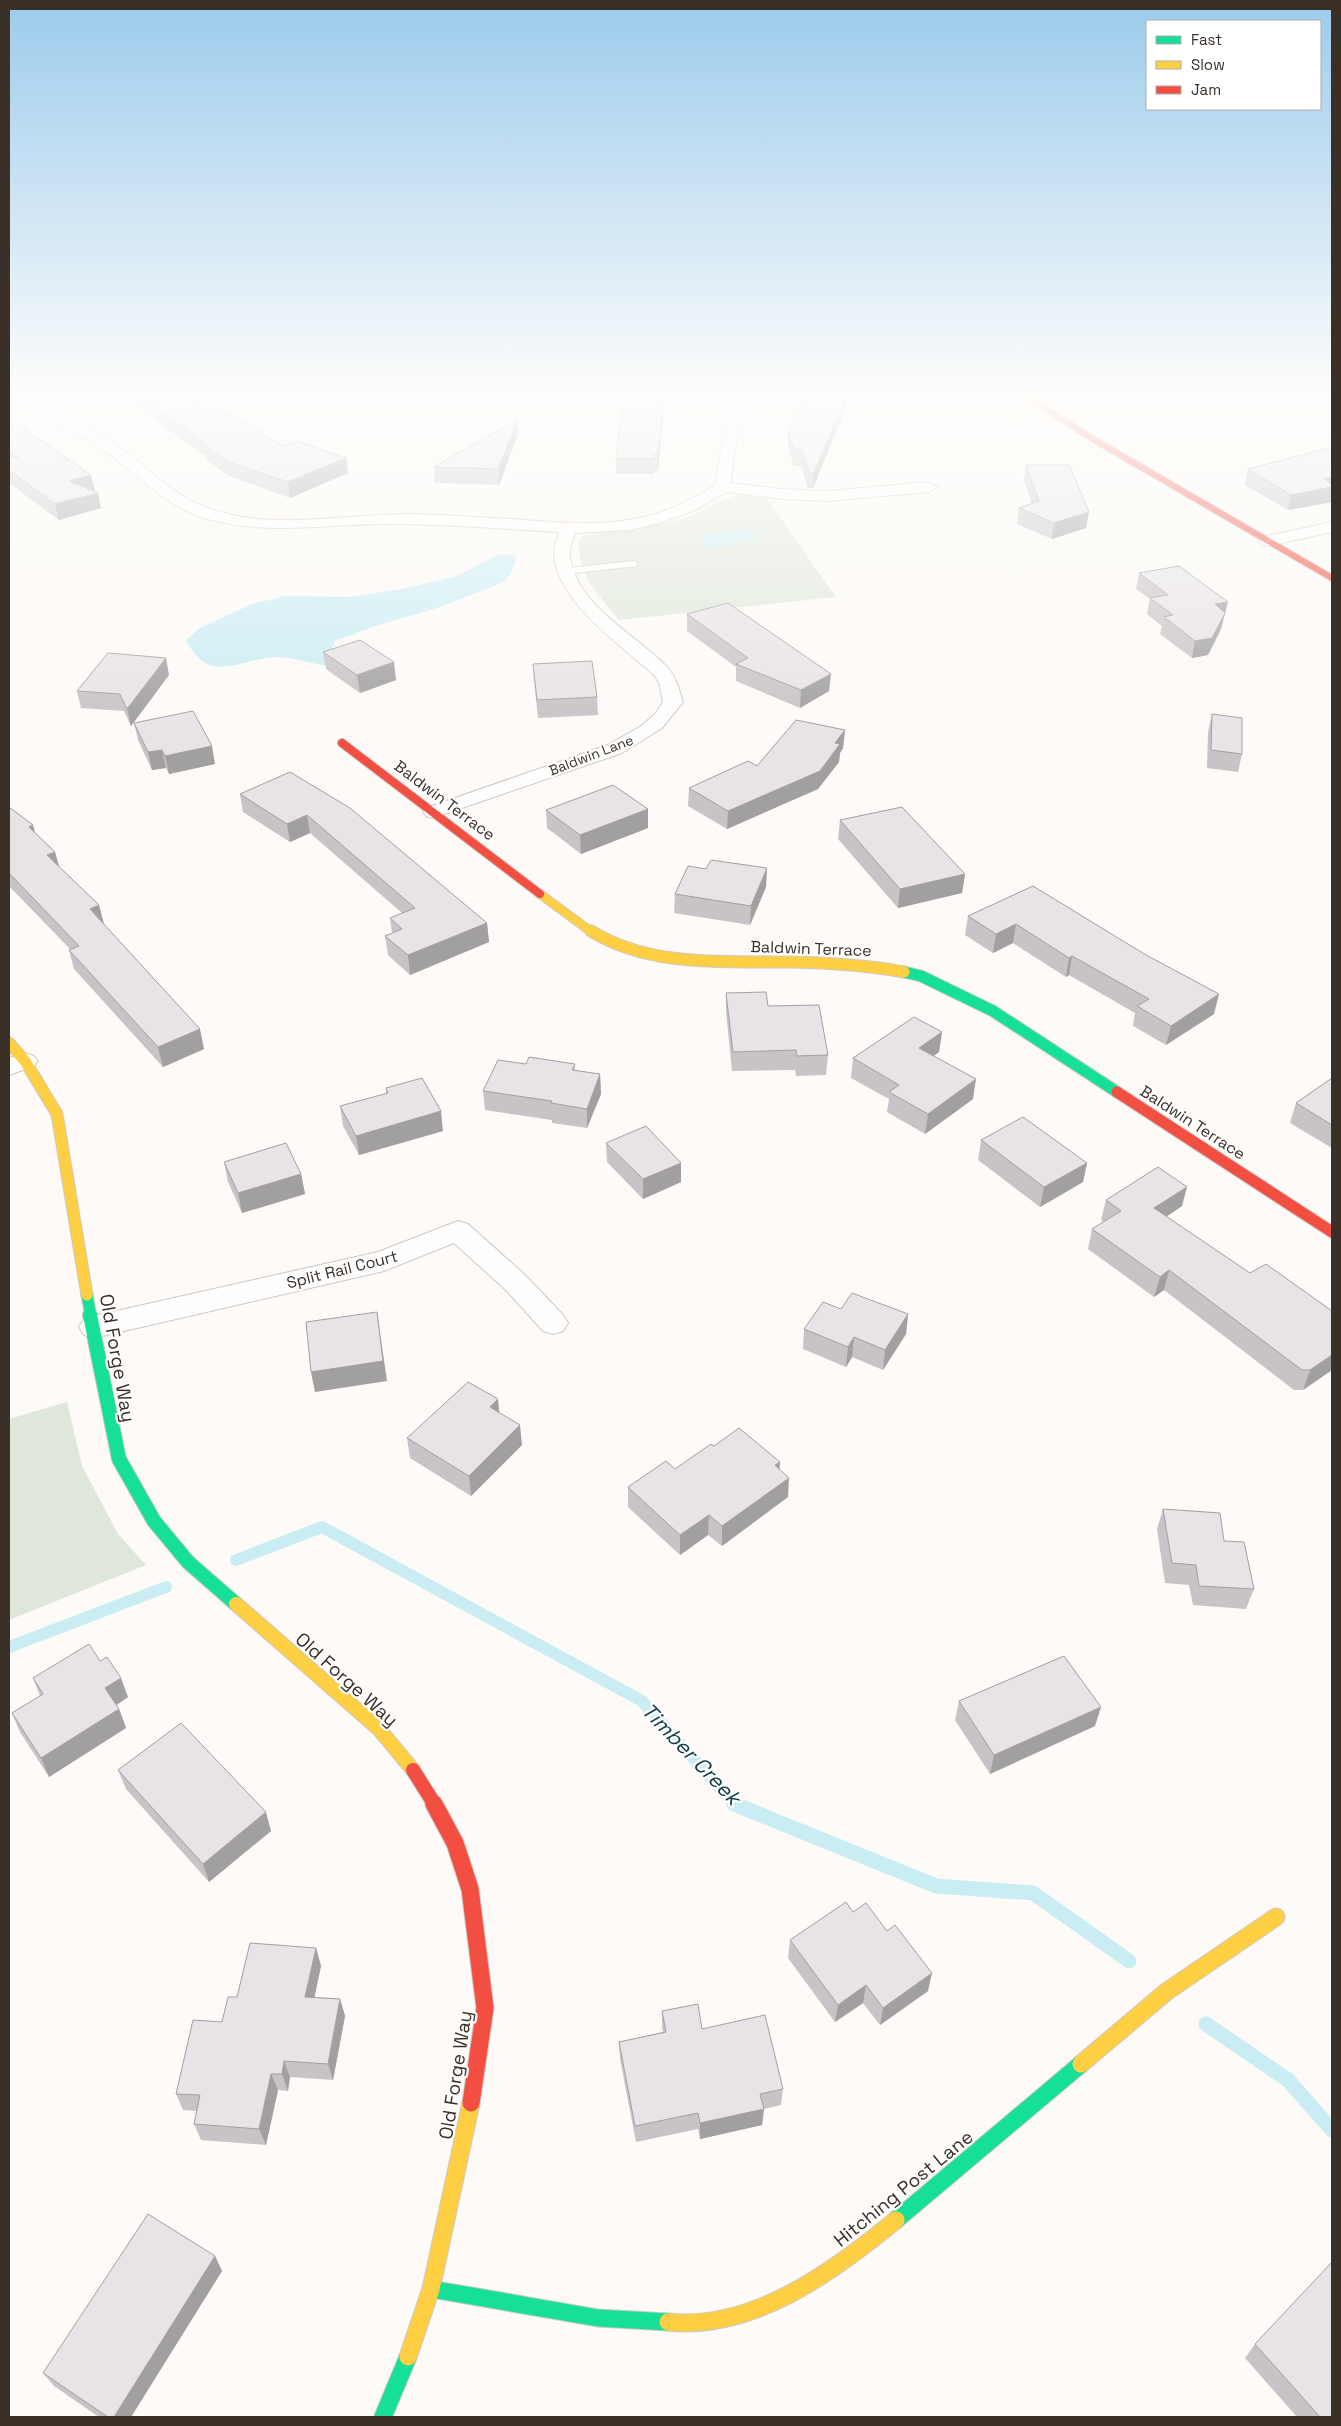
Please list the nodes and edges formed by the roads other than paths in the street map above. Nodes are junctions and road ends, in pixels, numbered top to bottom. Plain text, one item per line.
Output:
1 (189, 506) edge
2 (692, 506) edge
3 (1209, 506) edge
4 (1332, 527) edge
5 (568, 529) junction
6 (1268, 541) junction
7 (633, 564) dead end
8 (568, 571) junction
9 (1332, 578) edge
10 (342, 743) dead end
11 (433, 812) junction
12 (14, 1057) edge
13 (1332, 1232) edge
14 (553, 1324) dead end
15 (94, 1327) junction
16 (1276, 1917) dead end
17 (431, 2289) junction
18 (383, 2417) edge

1 - 5 street
2 - 5 street
3 - 6 street
4 - 6 street
5 - 8 street, Baldwin Lane
6 - 9 street
7 - 8 lane
8 - 11 street, Baldwin Lane
10 - 11 street, Baldwin Terrace
11 - 13 street, Baldwin Terrace
12 - 15 street, Old Forge Way
14 - 15 street, Split Rail Court
15 - 17 street, Old Forge Way
16 - 17 street, Hitching Post Lane
17 - 18 street, Old Forge Way

